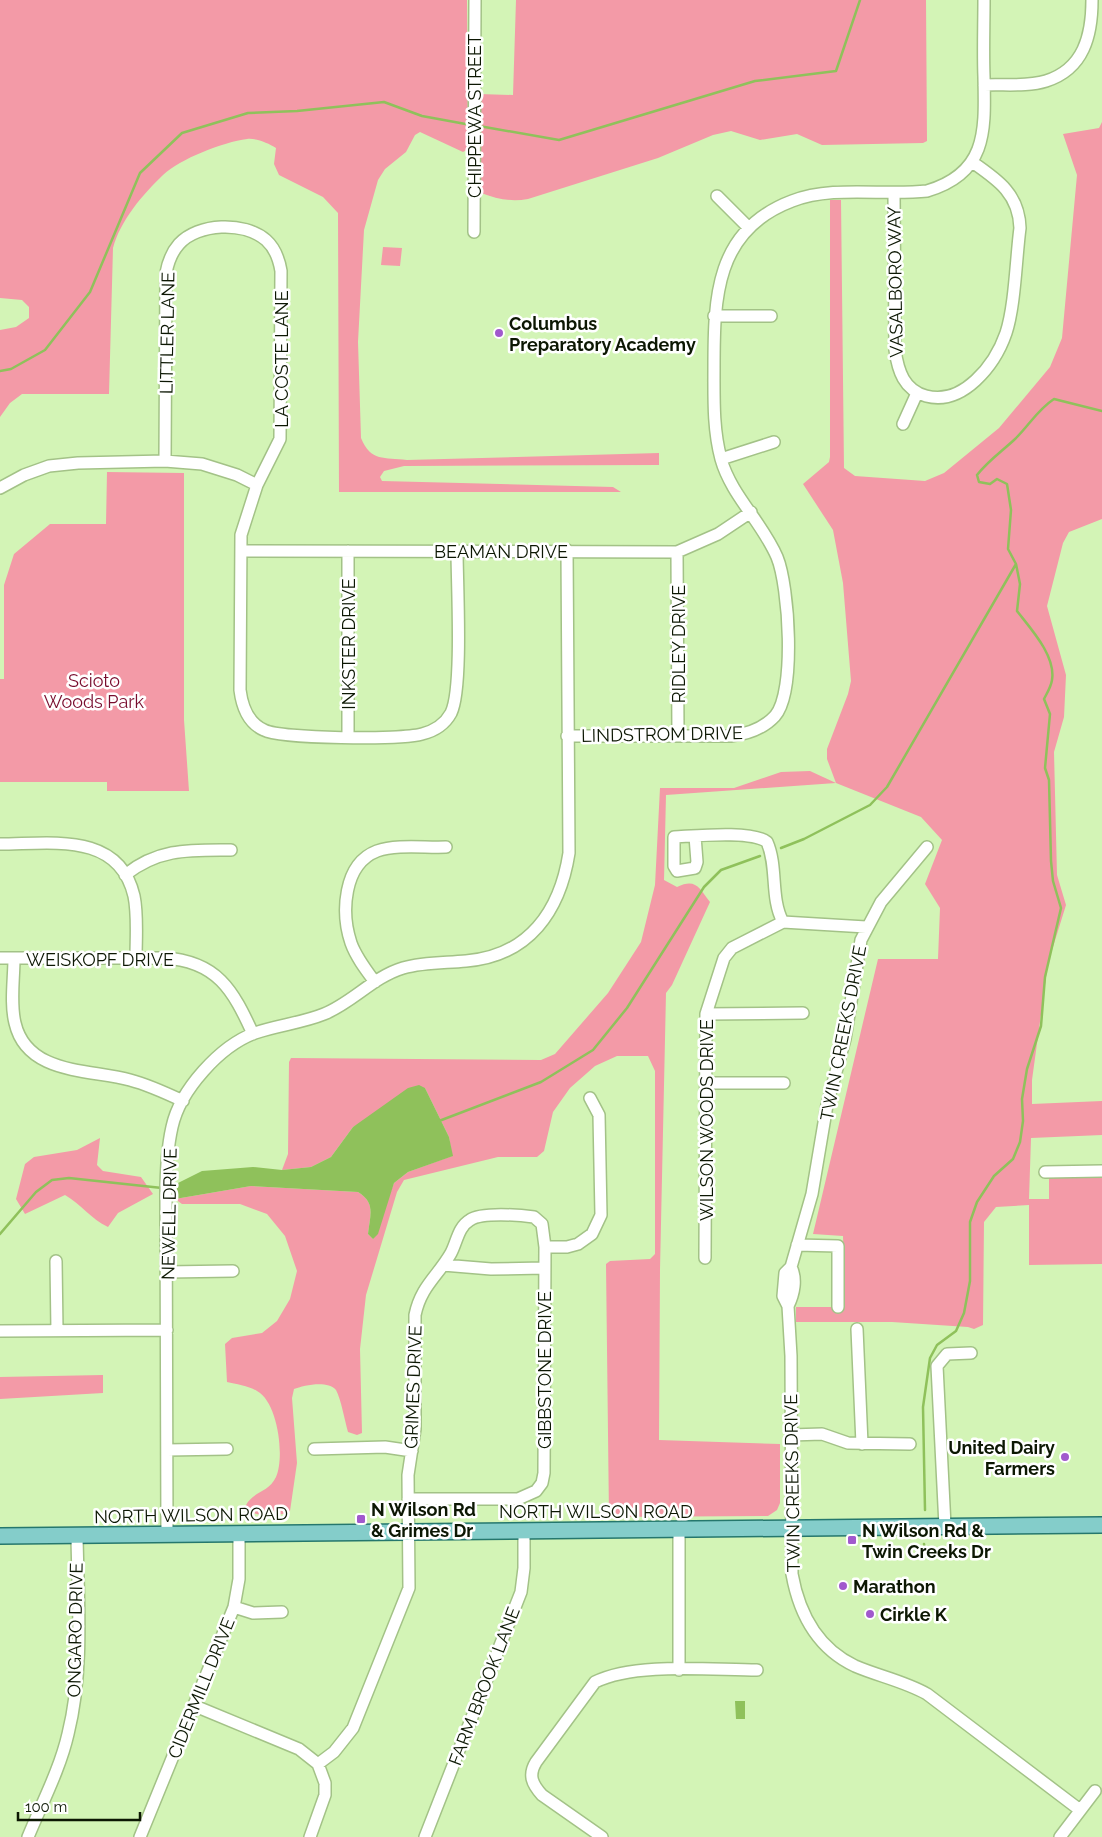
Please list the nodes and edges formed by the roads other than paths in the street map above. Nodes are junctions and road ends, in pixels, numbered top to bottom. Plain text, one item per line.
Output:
1 (475, 0) edge
2 (984, 0) edge
3 (1092, 0) edge
4 (984, 85) junction
5 (972, 162) junction
6 (894, 193) junction
7 (717, 196) dead end
8 (748, 227) junction
9 (474, 232) dead end
10 (267, 240) joint
11 (714, 316) junction
12 (771, 316) dead end
13 (917, 393) junction
14 (903, 424) dead end
15 (774, 442) dead end
16 (721, 459) junction
17 (165, 461) junction
18 (256, 485) junction
19 (0, 488) edge
20 (750, 512) junction
21 (567, 550) junction
22 (241, 551) junction
23 (348, 551) junction
24 (457, 551) junction
25 (678, 552) junction
26 (348, 736) junction
27 (567, 736) junction
28 (678, 736) junction
29 (695, 836) dead end
30 (0, 844) edge
31 (446, 847) dead end
32 (927, 847) dead end
33 (232, 850) dead end
34 (125, 875) junction
35 (783, 922) junction
36 (866, 927) junction
37 (0, 958) edge
38 (14, 958) junction
39 (136, 958) junction
40 (375, 982) junction
41 (803, 1013) dead end
42 (706, 1014) junction
43 (253, 1034) junction
44 (706, 1083) junction
45 (784, 1083) dead end
46 (590, 1098) dead end
47 (183, 1101) junction
48 (1102, 1171) edge
49 (1045, 1172) dead end
50 (798, 1245) junction
51 (545, 1247) junction
52 (705, 1258) dead end
53 (56, 1262) dead end
54 (443, 1265) junction
55 (544, 1268) junction
56 (167, 1272) junction
57 (233, 1272) dead end
58 (838, 1307) dead end
59 (858, 1328) dead end
60 (57, 1330) junction
61 (167, 1330) junction
62 (0, 1331) edge
63 (971, 1353) dead end
64 (791, 1435) junction
65 (862, 1444) junction
66 (910, 1444) dead end
67 (227, 1449) dead end
68 (314, 1449) dead end
69 (168, 1450) junction
70 (412, 1451) junction
71 (408, 1498) junction
72 (945, 1526) junction
73 (1102, 1526) edge
74 (792, 1528) junction
75 (679, 1529) junction
76 (409, 1531) junction
77 (524, 1531) junction
78 (239, 1534) junction
79 (167, 1535) junction
80 (0, 1536) edge
81 (77, 1536) junction
82 (234, 1607) junction
83 (282, 1612) dead end
84 (679, 1670) junction
85 (757, 1670) dead end
86 (195, 1706) junction
87 (318, 1764) junction
88 (1095, 1791) dead end
89 (1080, 1810) junction
90 (28, 1837) edge
91 (140, 1837) edge
92 (310, 1837) edge
93 (425, 1837) edge
94 (602, 1837) edge
95 (1060, 1837) edge

1 - 9 street, CHIPPEWA STREET
2 - 4 street
3 - 4 street
4 - 5 street
5 - 6 street
5 - 13 street
6 - 8 street
6 - 13 street, VASALBORO WAY
7 - 8 street
8 - 11 street, LINDSTROM DRIVE
10 - 17 street, LITTLER LANE
10 - 18 street, LA COSTE LANE
11 - 12 street
11 - 16 street, LINDSTROM DRIVE
13 - 14 street
15 - 16 street
16 - 20 street, LINDSTROM DRIVE
17 - 18 street
17 - 19 street
18 - 22 street, LA COSTE LANE
20 - 25 street, BEAMAN DRIVE
20 - 28 street, LINDSTROM DRIVE
21 - 24 street, BEAMAN DRIVE
21 - 25 street, BEAMAN DRIVE
21 - 27 street, NEWELL DRIVE
22 - 23 street, BEAMAN DRIVE
22 - 26 street, LA COSTE LANE
23 - 24 street, BEAMAN DRIVE
23 - 26 street, INKSTER DRIVE
24 - 26 street
25 - 28 street, RIDLEY DRIVE
27 - 28 street, LINDSTROM DRIVE
27 - 40 street, NEWELL DRIVE
29 - 35 street
30 - 34 street
31 - 40 street
32 - 36 street, TWIN CREEKS DRIVE
33 - 34 street
34 - 39 street
35 - 36 street
35 - 42 street, WILSON WOODS DRIVE
36 - 50 street, TWIN CREEKS DRIVE
37 - 38 street, WEISKOPF DRIVE
38 - 39 street, WEISKOPF DRIVE
38 - 47 street
39 - 43 street, WEISKOPF DRIVE
40 - 43 street, NEWELL DRIVE
41 - 42 street
42 - 44 street, WILSON WOODS DRIVE
43 - 47 street, NEWELL DRIVE
44 - 45 street
44 - 52 street, WILSON WOODS DRIVE
46 - 51 street
47 - 56 street, NEWELL DRIVE
48 - 49 street
50 - 58 street
50 - 64 street, TWIN CREEKS DRIVE
51 - 54 street, GRIMES DRIVE
51 - 55 street, GIBBSTONE DRIVE
53 - 60 street
54 - 55 street
54 - 70 street, GRIMES DRIVE
55 - 71 street, GIBBSTONE DRIVE
56 - 57 street
56 - 61 street, NEWELL DRIVE
59 - 65 street
60 - 61 street
60 - 62 street
61 - 69 street, NEWELL DRIVE
63 - 72 street
64 - 65 street
64 - 74 street, TWIN CREEKS DRIVE
65 - 66 street
67 - 69 street
68 - 70 street
69 - 79 street, NEWELL DRIVE
70 - 71 street, GRIMES DRIVE
71 - 76 street, GRIMES DRIVE
72 - 73 main road, NORTH WILSON ROAD
72 - 74 main road, NORTH WILSON ROAD
74 - 75 main road, NORTH WILSON ROAD
74 - 89 street, TWIN CREEKS DRIVE
75 - 77 main road, NORTH WILSON ROAD
75 - 84 street
76 - 77 main road, NORTH WILSON ROAD
76 - 78 main road, NORTH WILSON ROAD
76 - 87 street, GRIMES DRIVE
77 - 93 street, FARM BROOK LANE
78 - 79 main road, NORTH WILSON ROAD
78 - 82 street, CIDERMILL DRIVE
79 - 81 main road, NORTH WILSON ROAD
80 - 81 main road, NORTH WILSON ROAD
81 - 90 street, ONGARO DRIVE
82 - 83 street
82 - 86 street, CIDERMILL DRIVE
84 - 85 street
84 - 94 street
86 - 87 street
86 - 91 street, CIDERMILL DRIVE
87 - 92 street
88 - 89 street
89 - 95 street

